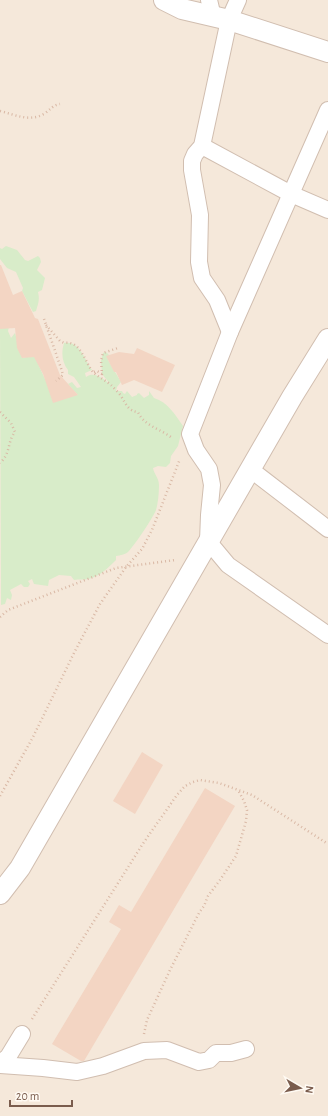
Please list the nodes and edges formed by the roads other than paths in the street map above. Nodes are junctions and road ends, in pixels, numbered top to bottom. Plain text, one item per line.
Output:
1 (164, 0) edge
2 (238, 0) edge
3 (217, 12) edge
4 (328, 52) edge
5 (328, 110) edge
6 (202, 146) junction
7 (291, 194) junction
8 (328, 210) edge
9 (230, 332) junction
10 (328, 339) edge
11 (250, 468) junction
12 (328, 529) edge
13 (204, 549) junction
14 (326, 630) edge
15 (0, 894) edge
16 (22, 1034) road end
17 (246, 1049) dead end
18 (0, 1064) edge

1 - 3 street
2 - 3 street
3 - 4 street
3 - 6 street
5 - 7 street
6 - 7 street
6 - 9 street
7 - 8 street
7 - 9 street
9 - 13 street
10 - 11 street
11 - 12 street
11 - 13 street
13 - 14 street
13 - 15 street
16 - 18 street
17 - 18 street

